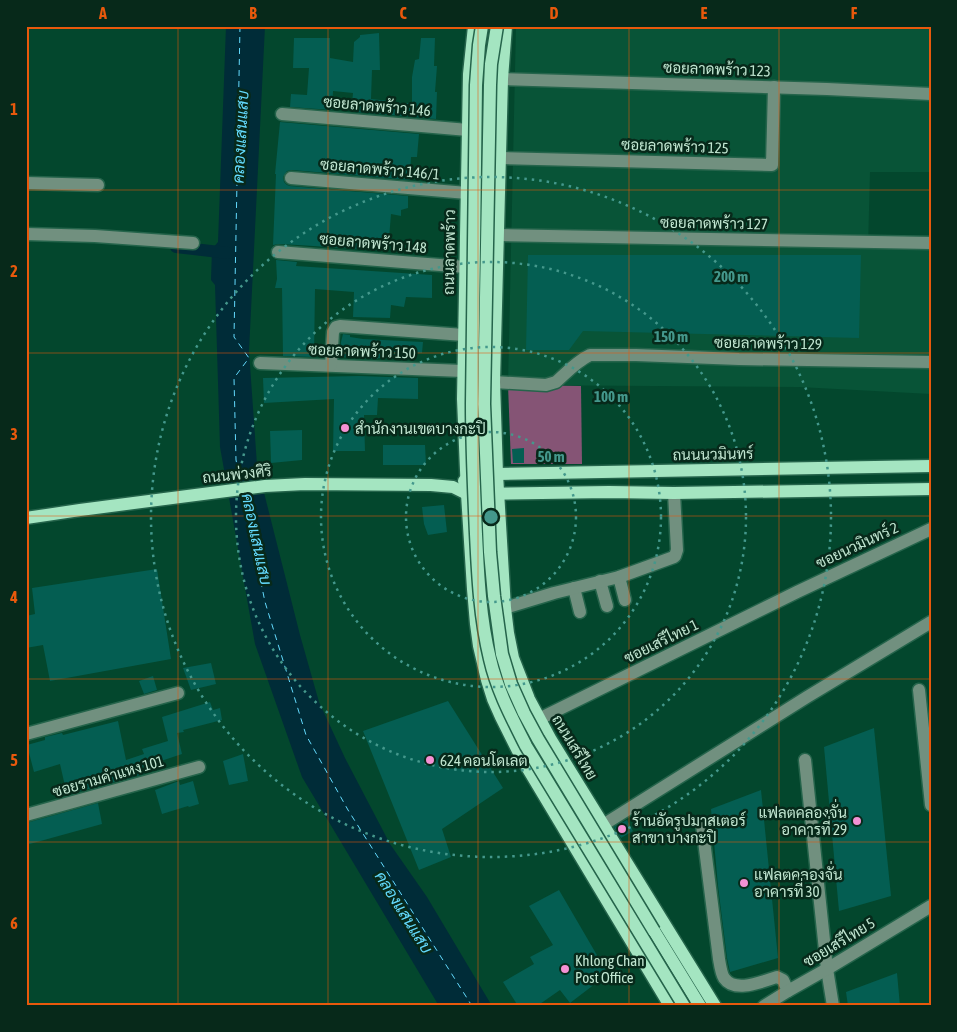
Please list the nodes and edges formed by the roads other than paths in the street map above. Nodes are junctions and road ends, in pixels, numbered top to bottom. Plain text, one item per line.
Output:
1 (474, 26) edge
2 (482, 26) edge
3 (497, 26) edge
4 (506, 26) edge
5 (502, 79) junction
6 (774, 87) junction
7 (931, 94) edge
8 (282, 114) dead end
9 (468, 130) junction
10 (500, 158) junction
11 (291, 178) dead end
12 (26, 183) edge
13 (98, 185) dead end
14 (467, 193) junction
15 (26, 234) edge
16 (498, 235) junction
17 (193, 243) dead end
18 (931, 243) edge
19 (278, 252) dead end
20 (465, 267) junction
21 (464, 335) junction
22 (931, 362) edge
23 (260, 364) dead end
24 (331, 365) junction
25 (463, 371) junction
26 (494, 382) junction
27 (931, 466) edge
28 (638, 471) junction
29 (497, 474) junction
30 (466, 479) junction
31 (453, 487) junction
32 (931, 489) edge
33 (638, 493) junction
34 (674, 493) junction
35 (467, 494) junction
36 (498, 494) junction
37 (26, 518) edge
38 (931, 529) edge
39 (619, 577) junction
40 (600, 581) junction
41 (574, 588) junction
42 (797, 592) joint
43 (625, 600) dead end
44 (607, 606) dead end
45 (505, 608) junction
46 (580, 612) dead end
47 (931, 622) edge
48 (919, 690) dead end
49 (178, 694) dead end
50 (539, 719) junction
51 (26, 734) edge
52 (805, 760) dead end
53 (199, 767) dead end
54 (931, 806) edge
55 (26, 815) edge
56 (603, 825) junction
57 (702, 825) dead end
58 (931, 906) edge
59 (827, 969) junction
60 (788, 991) junction
61 (670, 1006) edge
62 (684, 1006) edge
63 (700, 1006) edge
64 (715, 1006) edge
65 (764, 1006) edge
66 (833, 1006) edge

1 - 9 main road, ถนนลาดพร้าว
2 - 62 main road, bridge
3 - 63 main road, bridge
4 - 5 main road
5 - 6 street, ซอยลาดพร้าว 123
5 - 10 main road
6 - 7 street, ซอยลาดพร้าว 123
6 - 10 street, ซอยลาดพร้าว 125
8 - 9 street, ซอยลาดพร้าว 146
9 - 14 main road, ถนนลาดพร้าว
10 - 16 main road
11 - 14 street, ซอยลาดพร้าว 146/1
12 - 13 street
14 - 20 main road, ถนนลาดพร้าว
15 - 17 street
16 - 18 street, ซอยลาดพร้าว 127
16 - 26 main road
19 - 20 street, ซอยลาดพร้าว 148
20 - 21 main road, ถนนลาดพร้าว
21 - 24 street
21 - 25 main road, ถนนลาดพร้าว
22 - 26 street, ซอยลาดพร้าว 129
23 - 24 street, ซอยลาดพร้าว 150
24 - 25 street, ซอยลาดพร้าว 150
25 - 30 main road, ถนนลาดพร้าว
26 - 29 main road
27 - 28 main road, ถนนนวมินทร์
28 - 29 main road, ถนนนวมินทร์
28 - 33 main road
29 - 30 main road
29 - 36 main road, ถนนเสรีไทย
30 - 31 main road
30 - 35 main road
31 - 35 main road, ถนนพ่วงศิริ
31 - 37 main road, ถนนพ่วงศิริ
32 - 34 main road
33 - 34 main road
33 - 36 main road
34 - 39 street
35 - 36 main road, ถนนพ่วงศิริ
35 - 61 main road
36 - 45 main road, ถนนเสรีไทย
38 - 42 street, ซอยนวมินทร์ 2
39 - 40 street
39 - 43 street
40 - 41 street
40 - 44 street
41 - 45 street
41 - 46 street
42 - 50 street, ซอยเสรีไทย 1
45 - 50 main road, ถนนเสรีไทย
47 - 56 street
48 - 54 street
49 - 51 street
50 - 56 main road, ถนนเสรีไทย
52 - 59 street
53 - 55 street, ซอยรามคำแหง 101
56 - 64 main road, ถนนเสรีไทย
57 - 60 street
58 - 59 street, ซอยเสรีไทย 5
59 - 60 street, ซอยเสรีไทย 5
59 - 66 street
60 - 65 street, ซอยเสรีไทย 5

